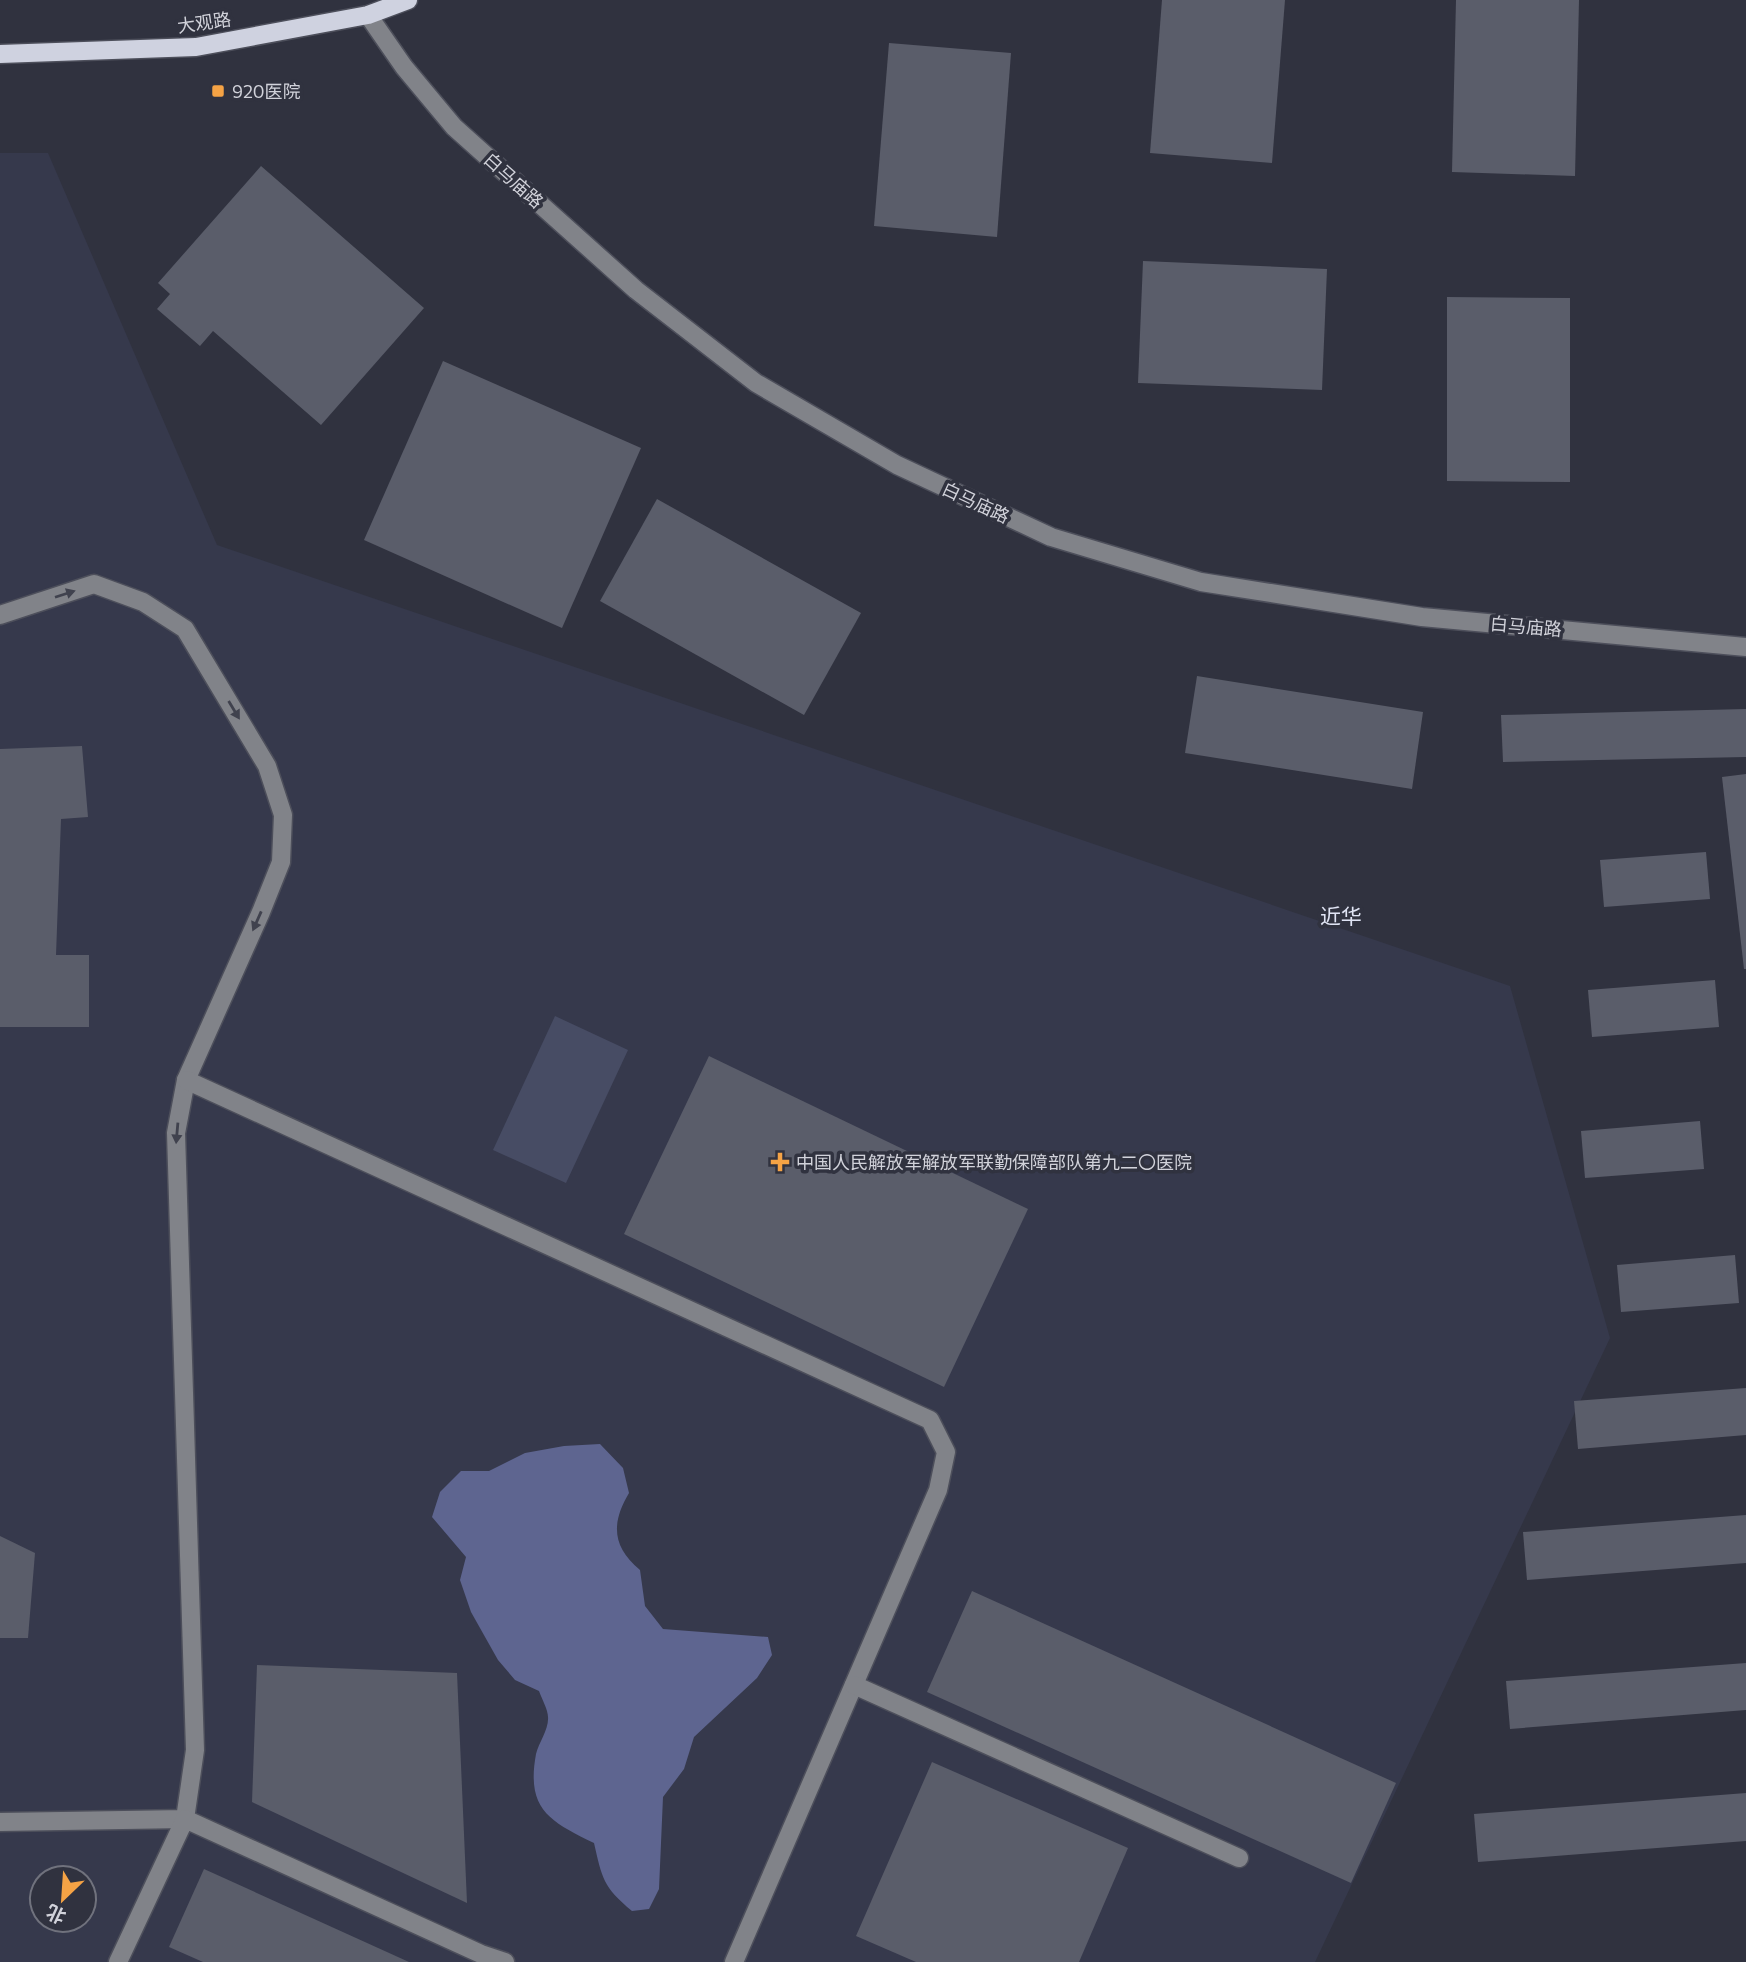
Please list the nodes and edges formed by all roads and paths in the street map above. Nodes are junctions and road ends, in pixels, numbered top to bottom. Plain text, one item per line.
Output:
1 (408, 0) edge
2 (368, 15) junction
3 (0, 54) edge
4 (0, 615) edge
5 (1746, 647) edge
6 (186, 1080) junction
7 (854, 1685) junction
8 (185, 1819) junction
9 (0, 1822) edge
10 (1239, 1858) dead end
11 (479, 1958) edge
12 (118, 1962) edge
13 (505, 1962) edge
14 (734, 1962) edge

1 - 2 main road, 大观路
2 - 3 main road, 大观路
2 - 5 street, 白马庙路
4 -> 6 street
6 - 7 street
6 -> 8 street
7 - 10 street
7 - 14 street
8 - 9 street
8 - 11 street
8 - 12 street
11 - 13 street

